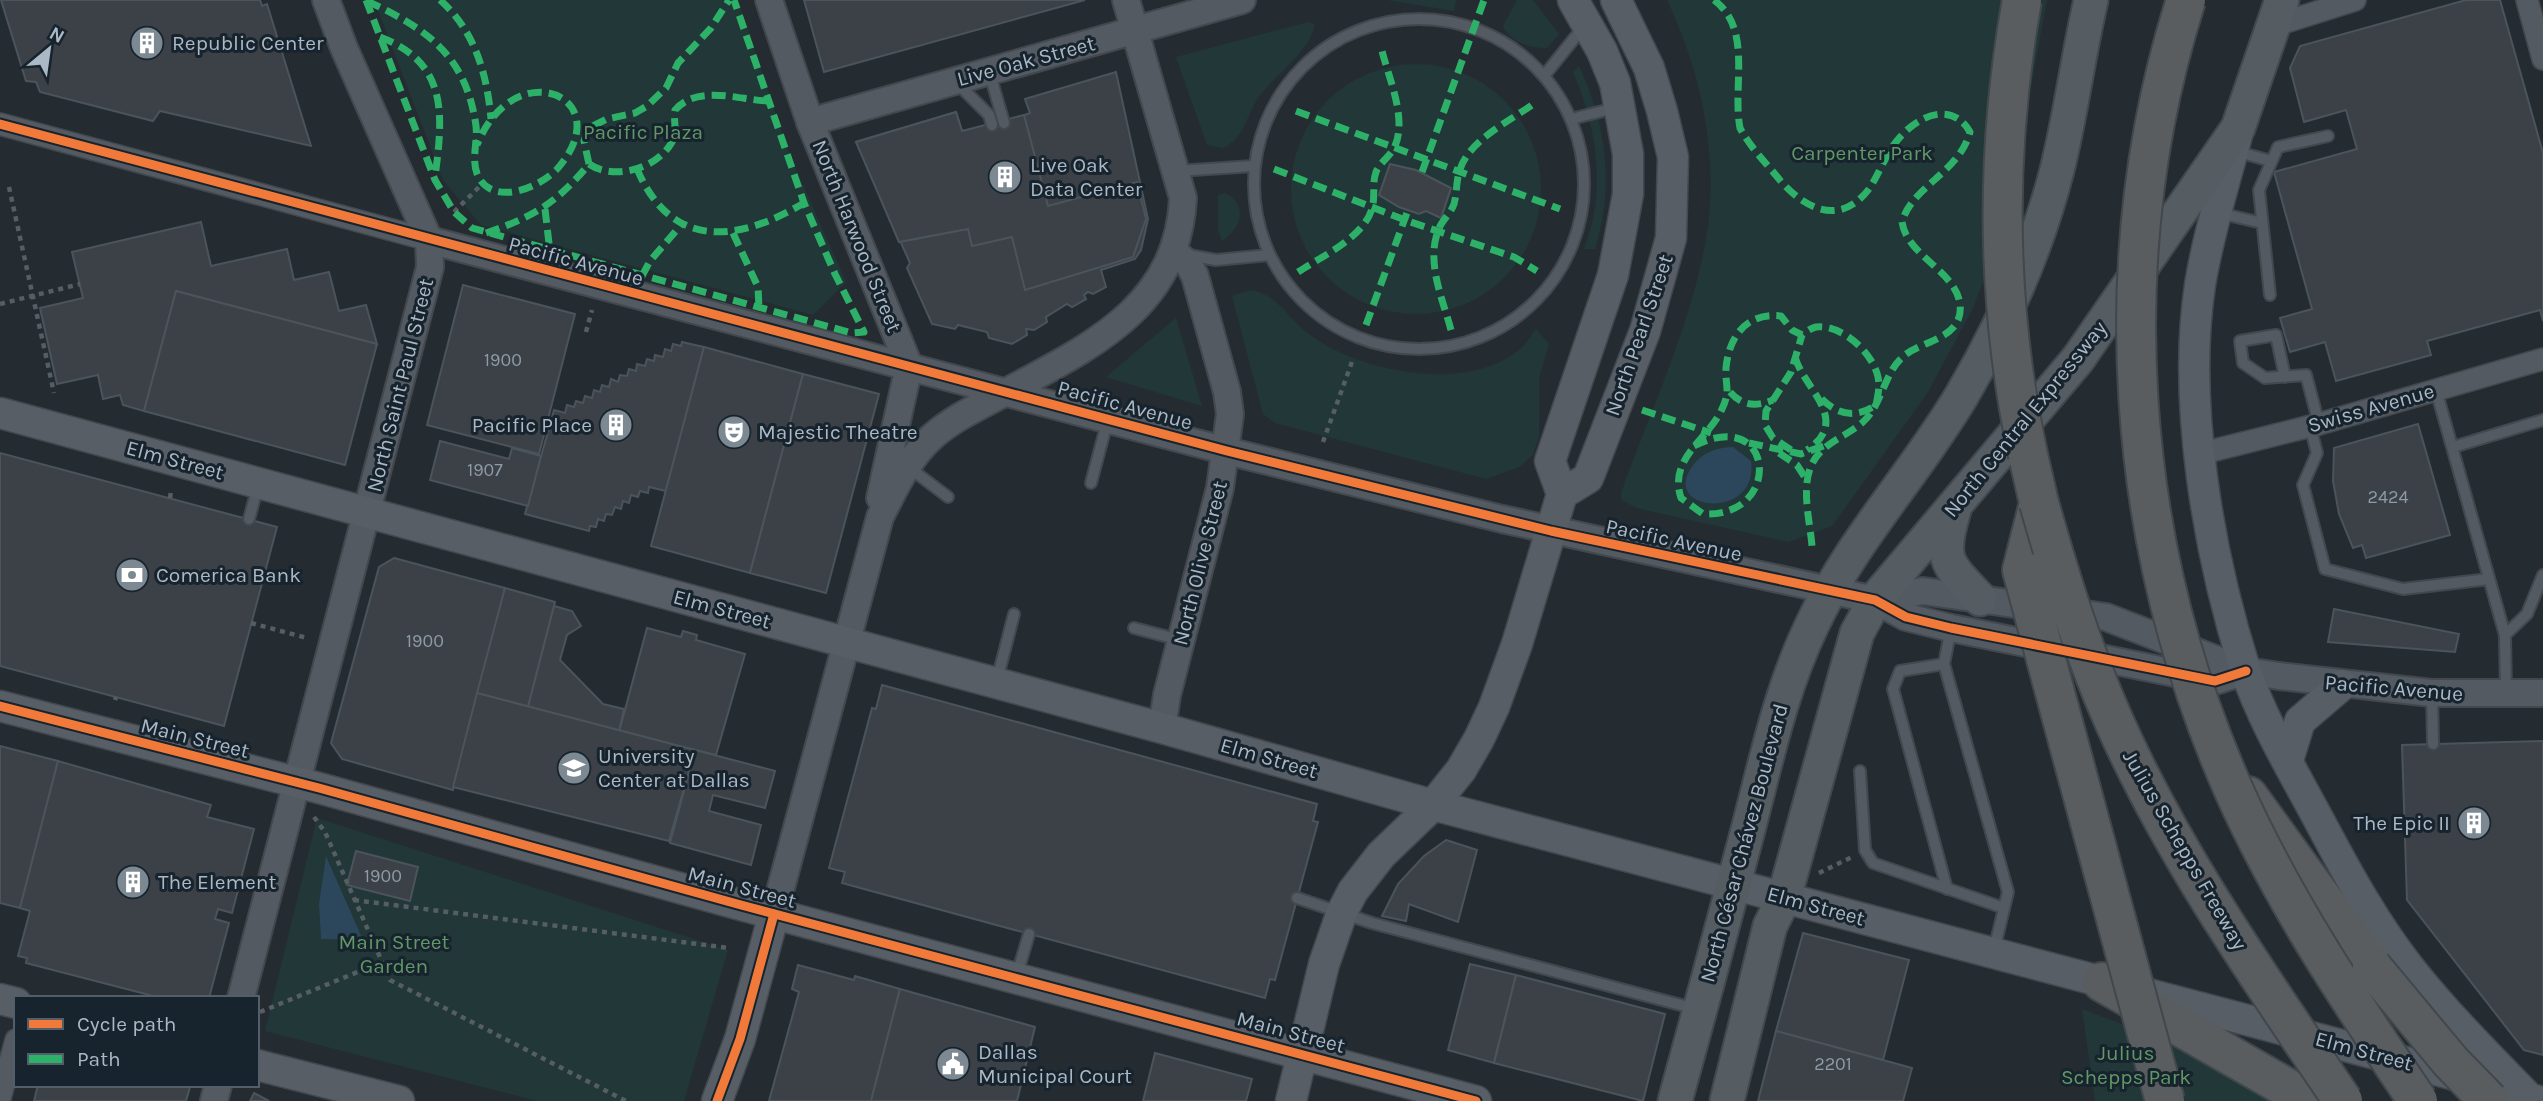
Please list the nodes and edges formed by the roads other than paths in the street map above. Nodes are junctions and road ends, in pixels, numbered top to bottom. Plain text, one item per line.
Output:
1 (326, 0) edge
2 (769, 0) edge
3 (1126, 0) edge
4 (1242, 0) edge
5 (1616, 0) edge
6 (2022, 0) edge
7 (2091, 0) edge
8 (2186, 0) edge
9 (2355, 0) edge
10 (2527, 0) edge
11 (1580, 11) edge
12 (2277, 13) edge
13 (1134, 31) junction
14 (2543, 59) edge
15 (989, 71) junction
16 (1544, 76) junction
17 (954, 80) junction
18 (1622, 107) junction
19 (1571, 119) junction
20 (810, 122) junction
21 (0, 124) edge
22 (2328, 136) dead end
23 (2236, 139) junction
24 (2271, 161) junction
25 (1254, 166) junction
26 (1177, 171) junction
27 (2216, 213) junction
28 (2262, 223) junction
29 (429, 240) junction
30 (1175, 253) junction
31 (1269, 255) junction
32 (2270, 295) dead end
33 (2543, 359) edge
34 (909, 366) junction
35 (2285, 376) junction
36 (2436, 390) junction
37 (1007, 392) junction
38 (1956, 405) junction
39 (0, 413) edge
40 (1108, 419) junction
41 (2543, 420) edge
42 (2314, 425) junction
43 (2453, 447) junction
44 (1227, 451) junction
45 (2199, 454) junction
46 (907, 466) junction
47 (258, 483) junction
48 (1091, 483) dead end
49 (1562, 494) junction
50 (948, 497) dead end
51 (2039, 503) junction
52 (1955, 504) junction
53 (367, 513) junction
54 (880, 517) junction
55 (249, 519) dead end
56 (1551, 531) junction
57 (2543, 575) edge
58 (2489, 579) junction
59 (1829, 591) junction
60 (1980, 599) junction
61 (1875, 600) junction
62 (1014, 614) dead end
63 (1134, 628) dead end
64 (1951, 628) junction
65 (2505, 635) junction
66 (1180, 640) junction
67 (847, 642) junction
68 (1944, 664) junction
69 (2246, 671) junction
70 (997, 683) junction
71 (2342, 685) junction
72 (2432, 693) junction
73 (2543, 693) edge
74 (2506, 694) junction
75 (0, 706) edge
76 (1162, 728) junction
77 (2433, 744) dead end
78 (2220, 757) junction
79 (2288, 760) junction
80 (1860, 771) dead end
81 (297, 783) junction
82 (1433, 805) junction
83 (1733, 884) junction
84 (1947, 889) junction
85 (1297, 898) dead end
86 (1784, 898) junction
87 (2004, 908) junction
88 (1342, 912) junction
89 (774, 914) junction
90 (1029, 934) dead end
91 (1994, 953) junction
92 (1016, 978) junction
93 (2102, 982) junction
94 (242, 996) edge
95 (1700, 1010) junction
96 (14, 1047) edge
97 (1303, 1054) junction
98 (259, 1066) edge
99 (0, 1098) edge
100 (2534, 1100) edge
101 (399, 1101) edge
102 (717, 1101) edge
103 (1291, 1101) edge
104 (1476, 1101) edge
105 (1675, 1101) edge
106 (1727, 1101) edge
107 (2165, 1101) edge
108 (2310, 1101) edge
109 (2343, 1101) edge
110 (2418, 1101) edge
111 (2489, 1101) edge

1 - 29 street, North Saint Paul Street
2 - 20 street, North Harwood Street
3 - 13 street
4 - 13 street, Live Oak Street
5 - 49 main road, North Pearl Street
6 - 51 highway, Julius Schepps Freeway, bridge
7 - 38 main road
8 - 78 highway, bridge
9 - 12 street
10 - 14 street
11 - 16 lane
11 - 18 main road, North Pearl Street
12 - 23 main road, North Central Expressway
13 - 15 street, Live Oak Street
13 - 26 street
15 - 17 street, Live Oak Street
15 - 17 lane
16 - 19 lane
16 - 25 lane
17 - 20 street, Live Oak Street
18 - 19 lane
18 - 49 main road, North Pearl Street
19 - 31 lane
20 - 34 street, North Harwood Street
21 - 29 street, Pacific Avenue
22 - 24 lane
23 - 24 lane
23 - 27 main road, North Central Expressway
23 - 52 main road, North Central Expressway
24 - 28 lane
25 - 26 lane
25 - 31 lane
26 - 30 street
27 - 28 lane
27 - 45 main road, North Central Expressway
28 - 32 lane
29 - 34 street, Pacific Avenue
29 - 53 street, North Saint Paul Street
30 - 31 lane
30 - 37 street
30 - 44 street, North Olive Street
33 - 36 street, Swiss Avenue
34 - 37 street, Pacific Avenue
34 - 54 street
35 - 35 lane
35 - 42 lane
36 - 42 street, Swiss Avenue
36 - 43 lane
37 - 40 street, Pacific Avenue
37 - 46 street
38 - 59 main road
38 - 61 main road
39 - 47 main road, Elm Street
40 - 44 street, Pacific Avenue
40 - 48 lane
41 - 43 lane
42 - 45 street, Swiss Avenue
42 - 58 lane
43 - 58 lane
44 - 56 street, Pacific Avenue
44 - 66 street, North Olive Street
45 - 69 main road, North Central Expressway
46 - 50 lane
46 - 54 street
47 - 53 main road, Elm Street
47 - 55 lane
49 - 56 main road
51 - 107 highway, bridge
51 - 109 highway, Julius Schepps Freeway, bridge
52 - 60 main road
52 - 61 main road, North Central Expressway
53 - 67 main road, Elm Street
53 - 81 street, North Saint Paul Street
54 - 67 street
56 - 59 street, Pacific Avenue
56 - 82 main road
57 - 65 lane
58 - 65 lane
59 - 61 street, Pacific Avenue
59 - 83 main road, North César Chávez Boulevard
60 - 61 street, Pacific Avenue
60 - 69 street, Pacific Avenue
61 - 64 street, Pacific Avenue
61 - 86 main road
62 - 70 lane
63 - 66 lane
64 - 68 lane
64 - 69 street, Pacific Avenue
65 - 74 lane
66 - 76 street, North Olive Street
67 - 70 main road, Elm Street
67 - 89 street
68 - 84 lane
68 - 87 lane
69 - 71 street, Pacific Avenue
69 - 79 main road, North Central Expressway
70 - 76 main road, Elm Street
71 - 72 street, Pacific Avenue
71 - 79 main road
72 - 74 street, Pacific Avenue
72 - 77 lane
73 - 74 street, Pacific Avenue
75 - 81 main road, Main Street
76 - 82 main road, Elm Street
78 - 110 highway, bridge
78 - 111 highway, bridge
79 - 100 main road, North Central Expressway
80 - 84 lane
81 - 89 main road, Main Street
81 - 94 street, North Saint Paul Street
82 - 83 main road, Elm Street
82 - 88 main road
83 - 86 main road, Elm Street
83 - 95 main road, North César Chávez Boulevard
84 - 87 lane
85 - 88 lane
86 - 91 main road, Elm Street
86 - 106 main road
87 - 91 lane
88 - 95 lane
88 - 97 main road
89 - 92 main road, Main Street
89 - 102 main road
90 - 92 lane
91 - 93 main road, Elm Street
92 - 97 main road, Main Street
93 - 100 main road, Elm Street
93 - 108 highway
95 - 105 main road, North César Chávez Boulevard
96 - 99 street
97 - 103 main road
97 - 104 main road, Main Street
98 - 101 main road

